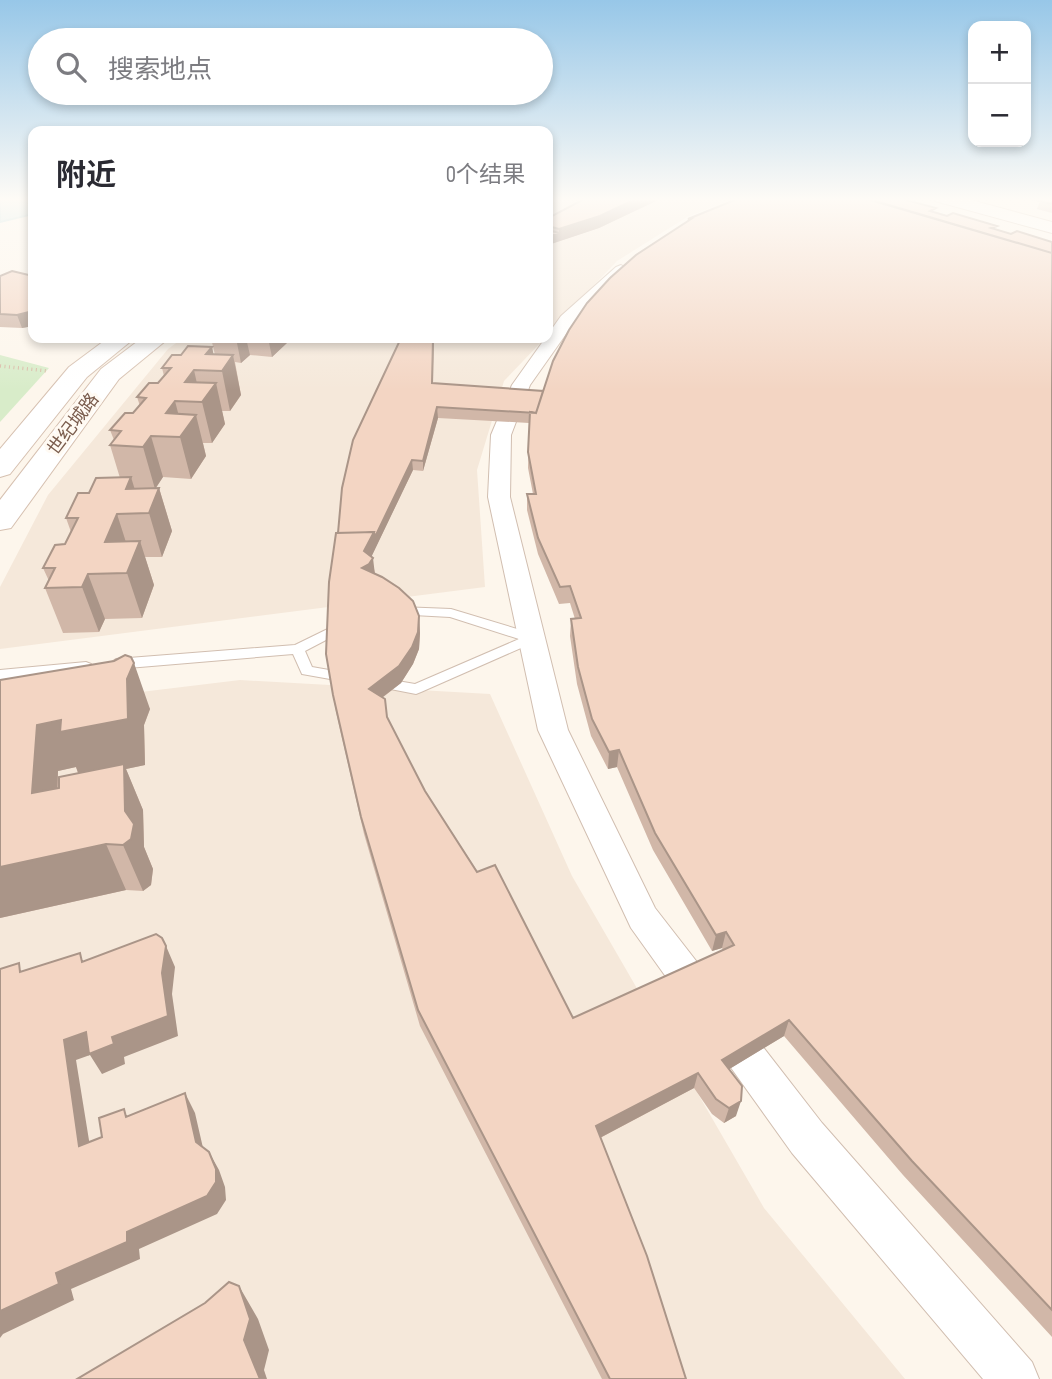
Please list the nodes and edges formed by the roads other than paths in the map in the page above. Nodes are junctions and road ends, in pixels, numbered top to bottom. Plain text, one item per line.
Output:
1 (631, 261) edge
2 (553, 340) edge
3 (117, 343) edge
4 (150, 343) edge
5 (551, 343) edge
6 (0, 468) edge
7 (0, 520) edge
8 (388, 610) edge
9 (353, 621) edge
10 (532, 638) junction
11 (298, 649) junction
12 (0, 675) edge
13 (1015, 1379) edge

1 - 2 street
3 - 6 main road, 世纪城路
4 - 7 main road, 世纪城路
5 - 10 street
8 - 10 lane
9 - 11 lane
10 - 11 lane
10 - 13 street
11 - 12 lane

